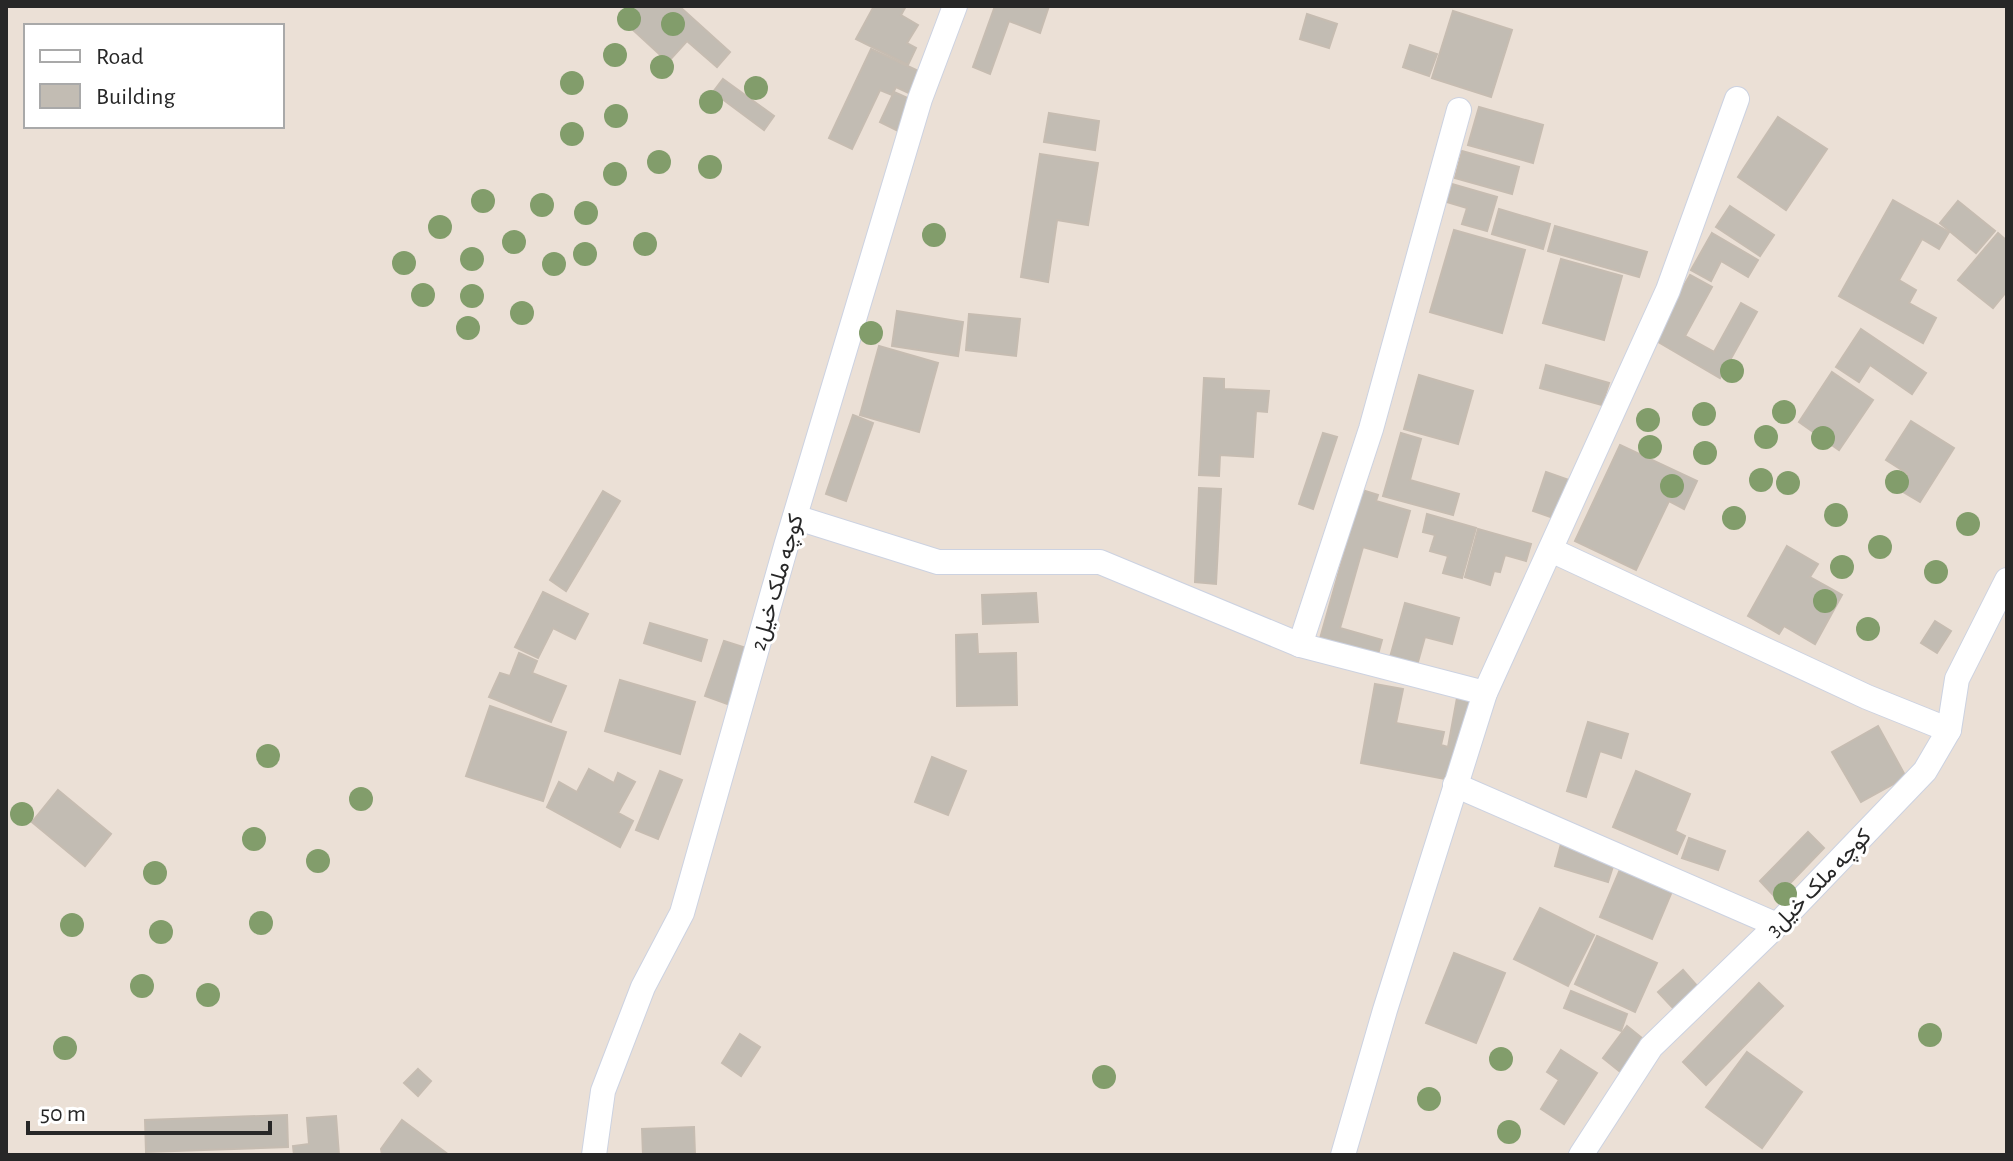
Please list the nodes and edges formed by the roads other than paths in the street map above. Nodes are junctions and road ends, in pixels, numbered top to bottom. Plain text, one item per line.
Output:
1 (955, 6) edge
2 (1737, 99) dead end
3 (1459, 110) dead end
4 (795, 517) junction
5 (1551, 550) junction
6 (2007, 580) edge
7 (1300, 645) junction
8 (1485, 693) junction
9 (1949, 730) junction
10 (1455, 785) junction
11 (1777, 925) junction
12 (594, 1155) edge
13 (1343, 1155) edge
14 (1581, 1155) edge

1 - 4 street, کوچه ملک خیل2
2 - 5 street
3 - 7 street
4 - 7 street
4 - 12 street, کوچه ملک خیل2
5 - 8 street
5 - 9 street
6 - 9 street, کوچه ملک خیل3
7 - 8 street
8 - 10 street
9 - 11 street, کوچه ملک خیل3
10 - 11 street
10 - 13 street
11 - 14 street, کوچه ملک خیل3

